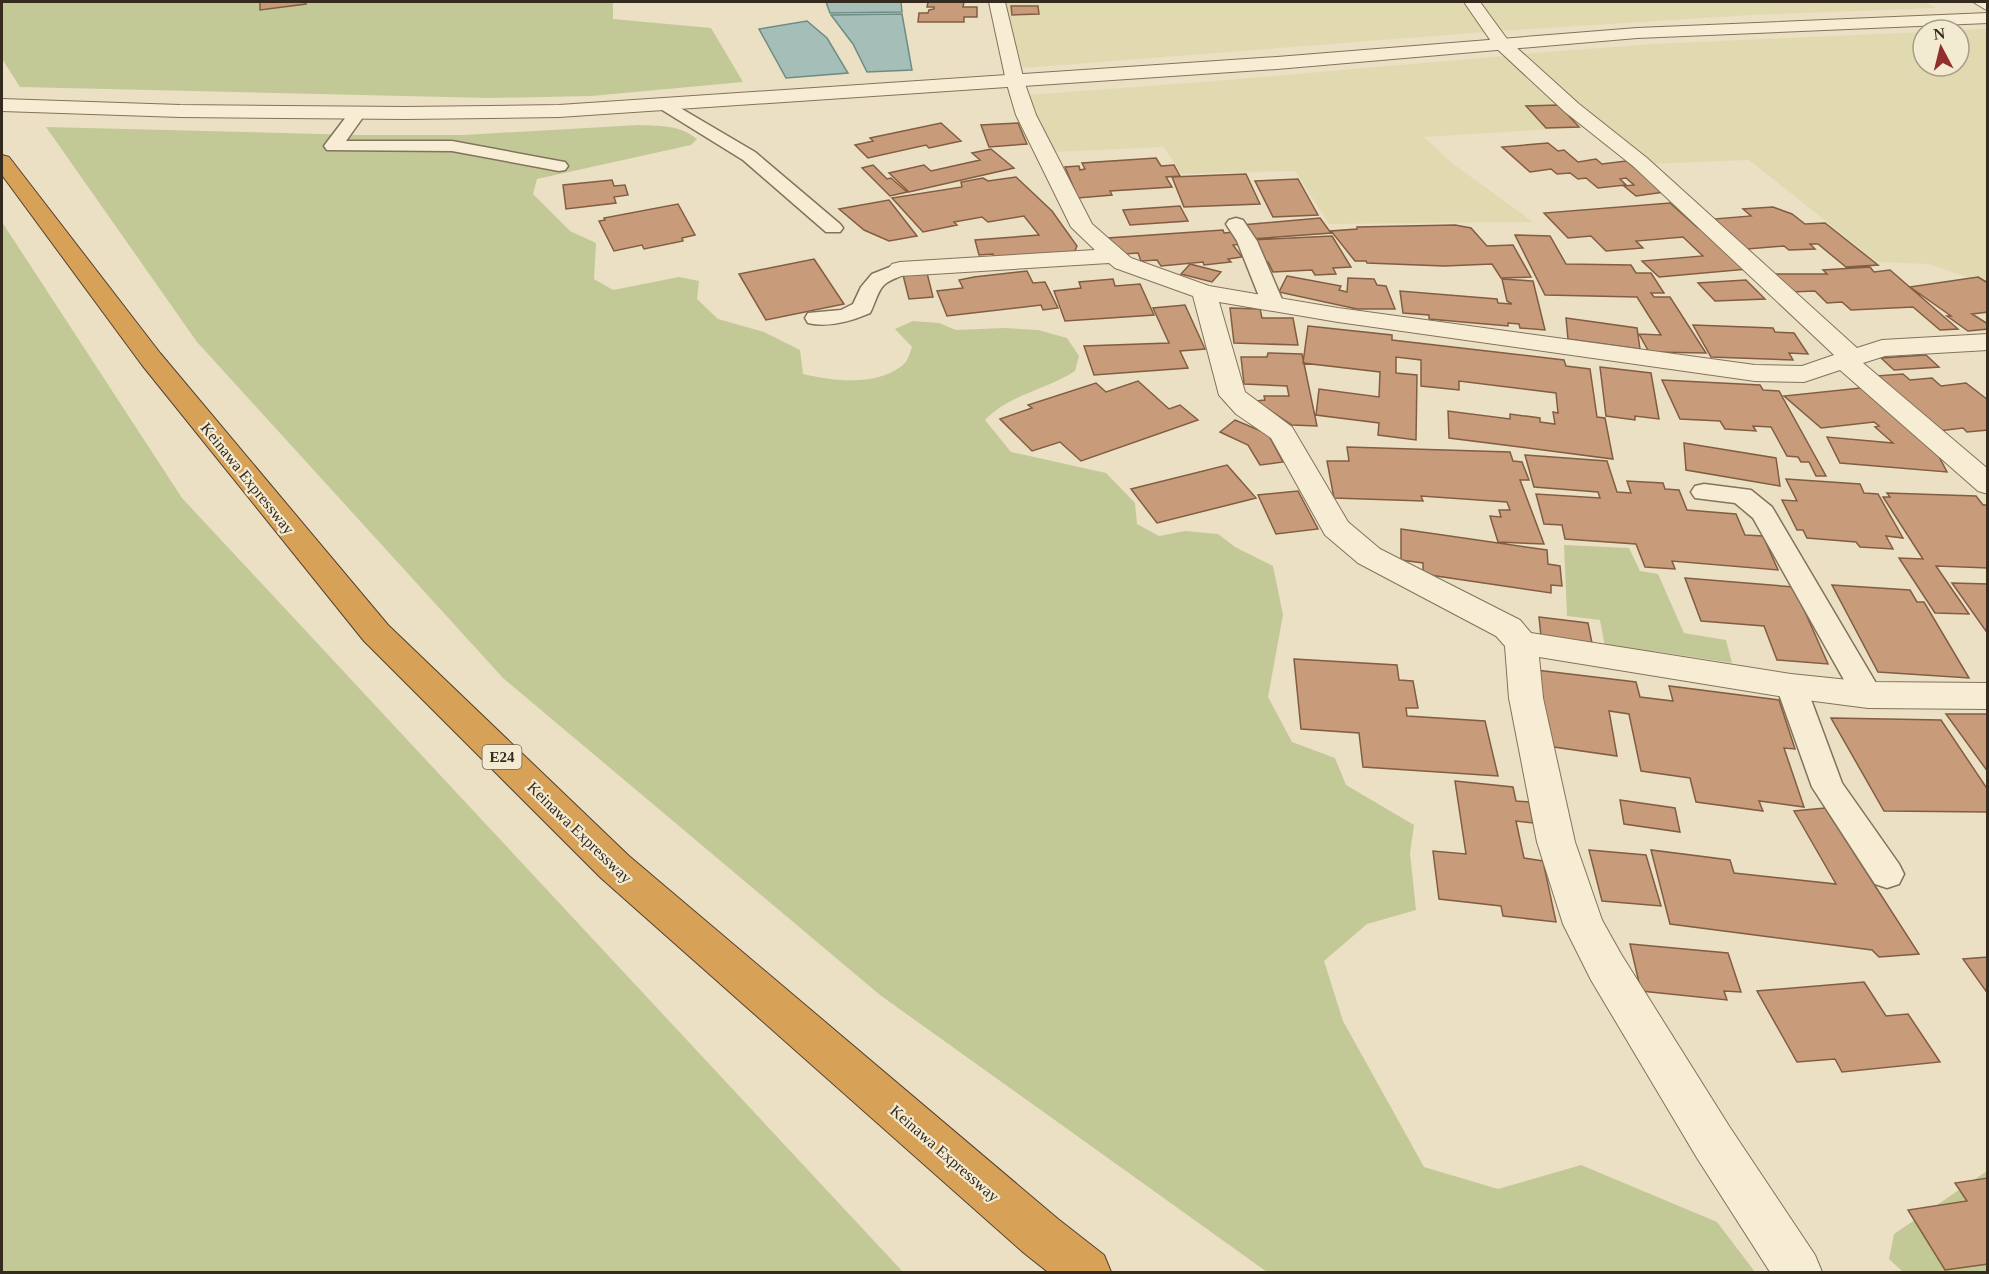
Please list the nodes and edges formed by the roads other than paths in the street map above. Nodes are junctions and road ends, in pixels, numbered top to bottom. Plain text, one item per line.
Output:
1 (997, 2) edge
2 (1472, 2) edge
3 (1980, 2) edge
4 (1988, 6) edge
5 (1988, 18) edge
6 (1501, 43) junction
7 (1015, 81) junction
8 (665, 104) junction
9 (2, 105) edge
10 (358, 113) junction
11 (2, 161) edge
12 (559, 166) dead end
13 (1236, 224) dead end
14 (833, 228) dead end
15 (1114, 256) junction
16 (900, 269) joint
17 (1204, 292) junction
18 (1273, 304) junction
19 (816, 318) dead end
20 (1988, 342) edge
21 (1848, 358) junction
22 (1988, 485) edge
23 (1704, 492) dead end
24 (1521, 644) junction
25 (1791, 686) junction
26 (1869, 695) junction
27 (1988, 696) edge
28 (1887, 874) dead end
29 (1087, 1272) edge
30 (1798, 1272) edge

1 - 7 street
2 - 6 street
3 - 4 street
5 - 6 street
6 - 7 street
6 - 21 street
7 - 8 street
7 - 15 street
8 - 10 street
8 - 14 lane
9 - 10 street
10 - 12 lane
11 - 29 highway, Keinawa Expressway / E24
13 - 18 lane
15 - 16 street
15 - 17 street
16 - 19 lane
17 - 18 street
17 - 24 street
18 - 21 street
20 - 21 street
21 - 22 street
23 - 26 lane
24 - 25 street
24 - 30 street
25 - 26 street
25 - 28 lane
26 - 27 street

